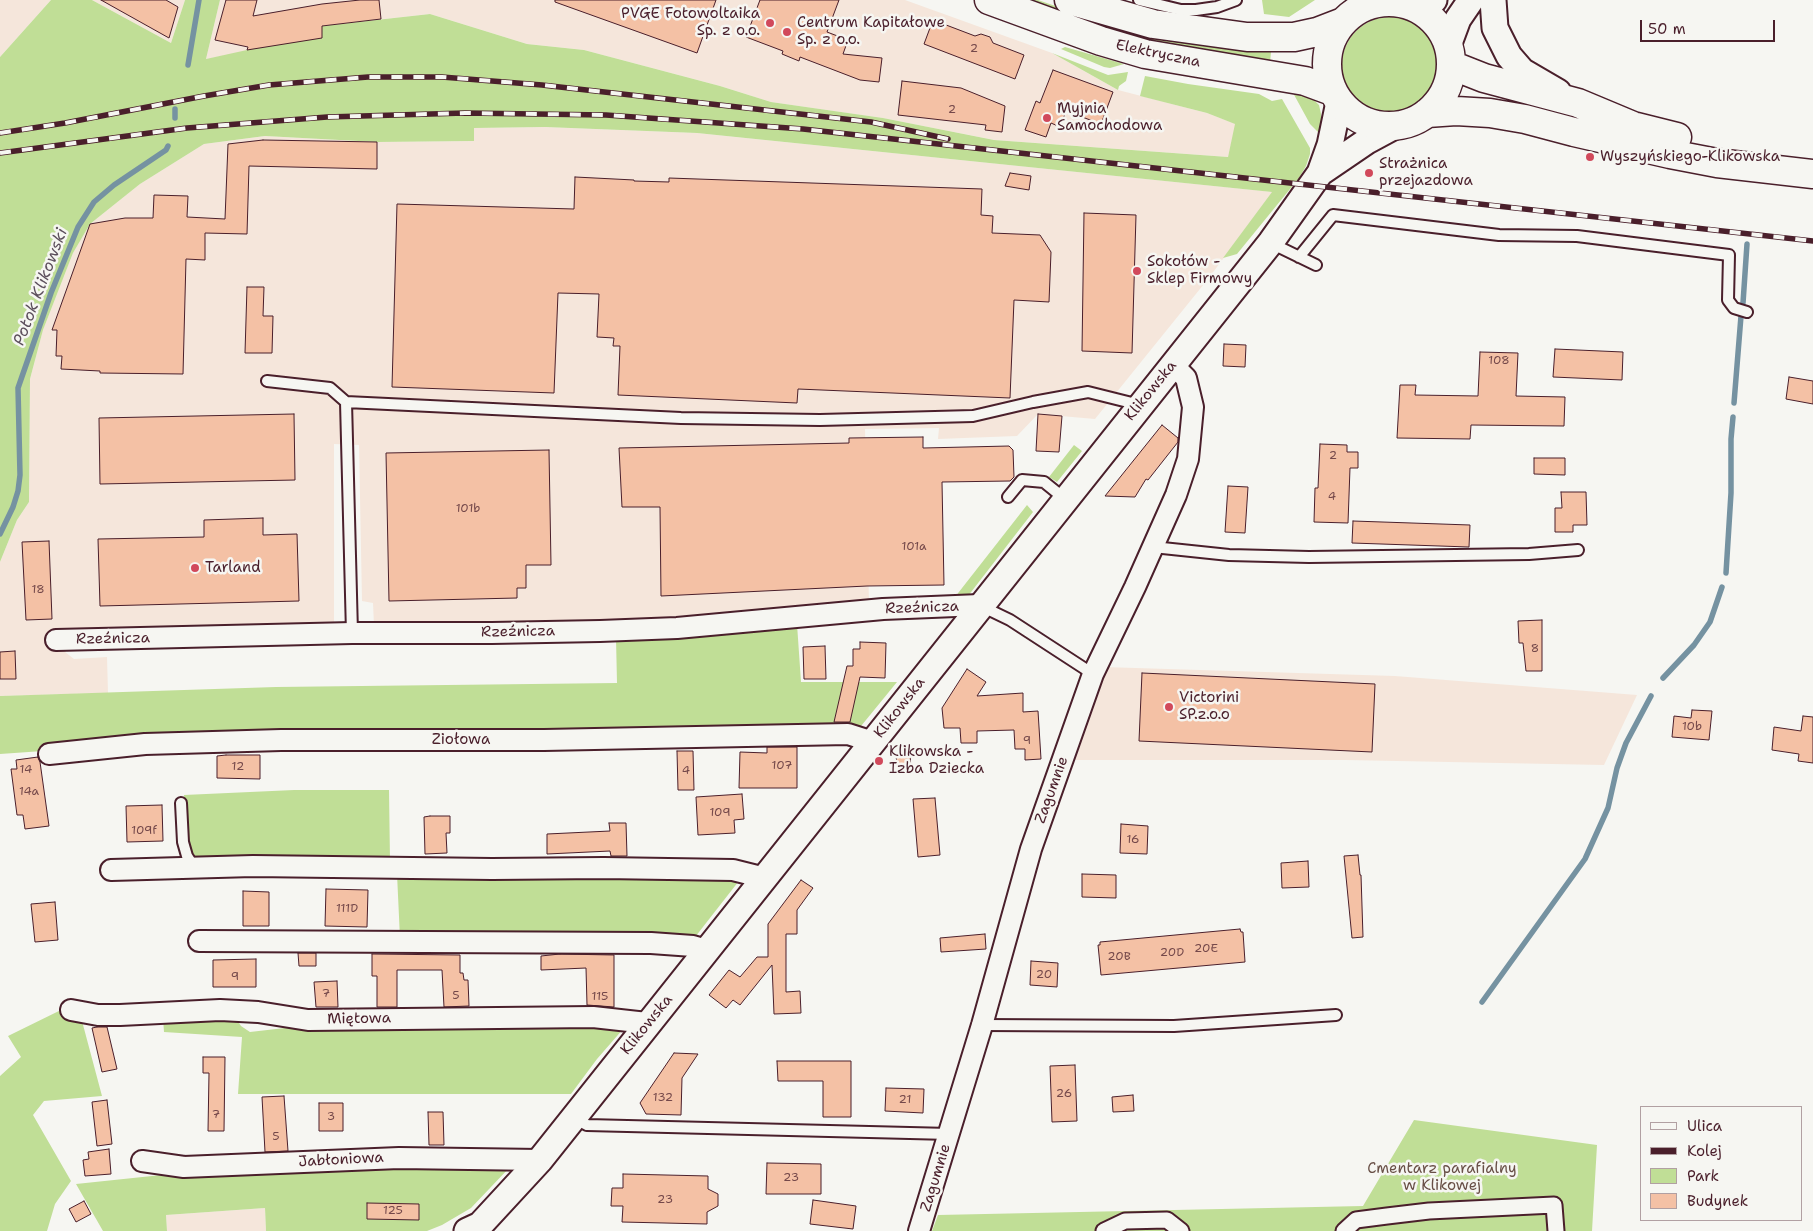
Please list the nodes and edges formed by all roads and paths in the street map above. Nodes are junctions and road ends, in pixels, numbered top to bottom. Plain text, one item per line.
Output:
1 (989, 0) edge
2 (1069, 0) edge
3 (1138, 0) edge
4 (1203, 0) edge
5 (1236, 0) edge
6 (1471, 0) edge
7 (1493, 0) edge
8 (1423, 3) edge
9 (1196, 10) junction
10 (1343, 22) junction
11 (1450, 55) junction
12 (1336, 96) junction
13 (1578, 103) junction
14 (1427, 113) junction
15 (1393, 127) junction
16 (1320, 173) junction
17 (1813, 174) edge
18 (1271, 242) junction
19 (1299, 257) junction
20 (1316, 265) dead end
21 (1747, 312) dead end
22 (1172, 364) junction
23 (267, 381) dead end
24 (346, 402) junction
25 (1140, 405) junction
26 (1008, 497) dead end
27 (1065, 499) junction
28 (1153, 547) junction
29 (1578, 550) dead end
30 (980, 605) junction
31 (352, 633) junction
32 (56, 640) dead end
33 (1092, 674) junction
34 (873, 742) junction
35 (49, 754) dead end
36 (180, 803) dead end
37 (194, 867) junction
38 (111, 870) dead end
39 (764, 878) junction
40 (199, 941) dead end
41 (708, 950) junction
42 (71, 1010) dead end
43 (1336, 1016) dead end
44 (647, 1023) junction
45 (982, 1025) junction
46 (574, 1118) junction
47 (950, 1134) junction
48 (540, 1160) junction
49 (142, 1161) dead end
50 (477, 1229) edge
51 (920, 1231) edge
52 (1104, 1231) edge
53 (1181, 1231) edge
54 (1344, 1231) edge
55 (1556, 1231) edge

1 - 12 main road, Elektryczna
2 - 10 main road, Elektryczna
3 - 9 lane
4 - 9 lane
5 - 9 lane
6 - 11 street
7 - 13 street
8 - 10 main road
8 - 11 main road
10 - 12 main road
11 - 13 main road
11 - 14 main road
12 - 15 main road
12 - 16 street, Klikowska
13 - 17 main road
14 - 15 main road
14 - 17 main road
15 - 16 street, Klikowska
16 - 18 street, Klikowska
18 - 19 lane
18 - 22 street, Klikowska
19 - 20 lane
19 - 21 lane
22 - 25 street, Klikowska
22 - 28 street, Zagumnie
23 - 24 lane
24 - 25 lane
24 - 31 lane
25 - 27 street, Klikowska
26 - 27 lane
27 - 30 street, Klikowska
28 - 29 lane
28 - 33 street, Zagumnie
30 - 31 street, Rzeźnicza
30 - 33 lane
30 - 34 street, Klikowska
31 - 32 street, Rzeźnicza
33 - 45 street, Zagumnie
34 - 35 street, Ziołowa
34 - 39 street, Klikowska
36 - 37 lane
37 - 38 street
37 - 39 street
39 - 41 street, Klikowska
40 - 41 street
41 - 44 street, Klikowska
42 - 44 street, Miętowa
43 - 45 lane
44 - 46 street, Klikowska
45 - 47 street, Zagumnie
46 - 47 lane
46 - 48 street, Klikowska
47 - 51 street, Zagumnie
48 - 49 street, Jabłoniowa
48 - 50 street, Klikowska
52 - 53 street
54 - 55 street

